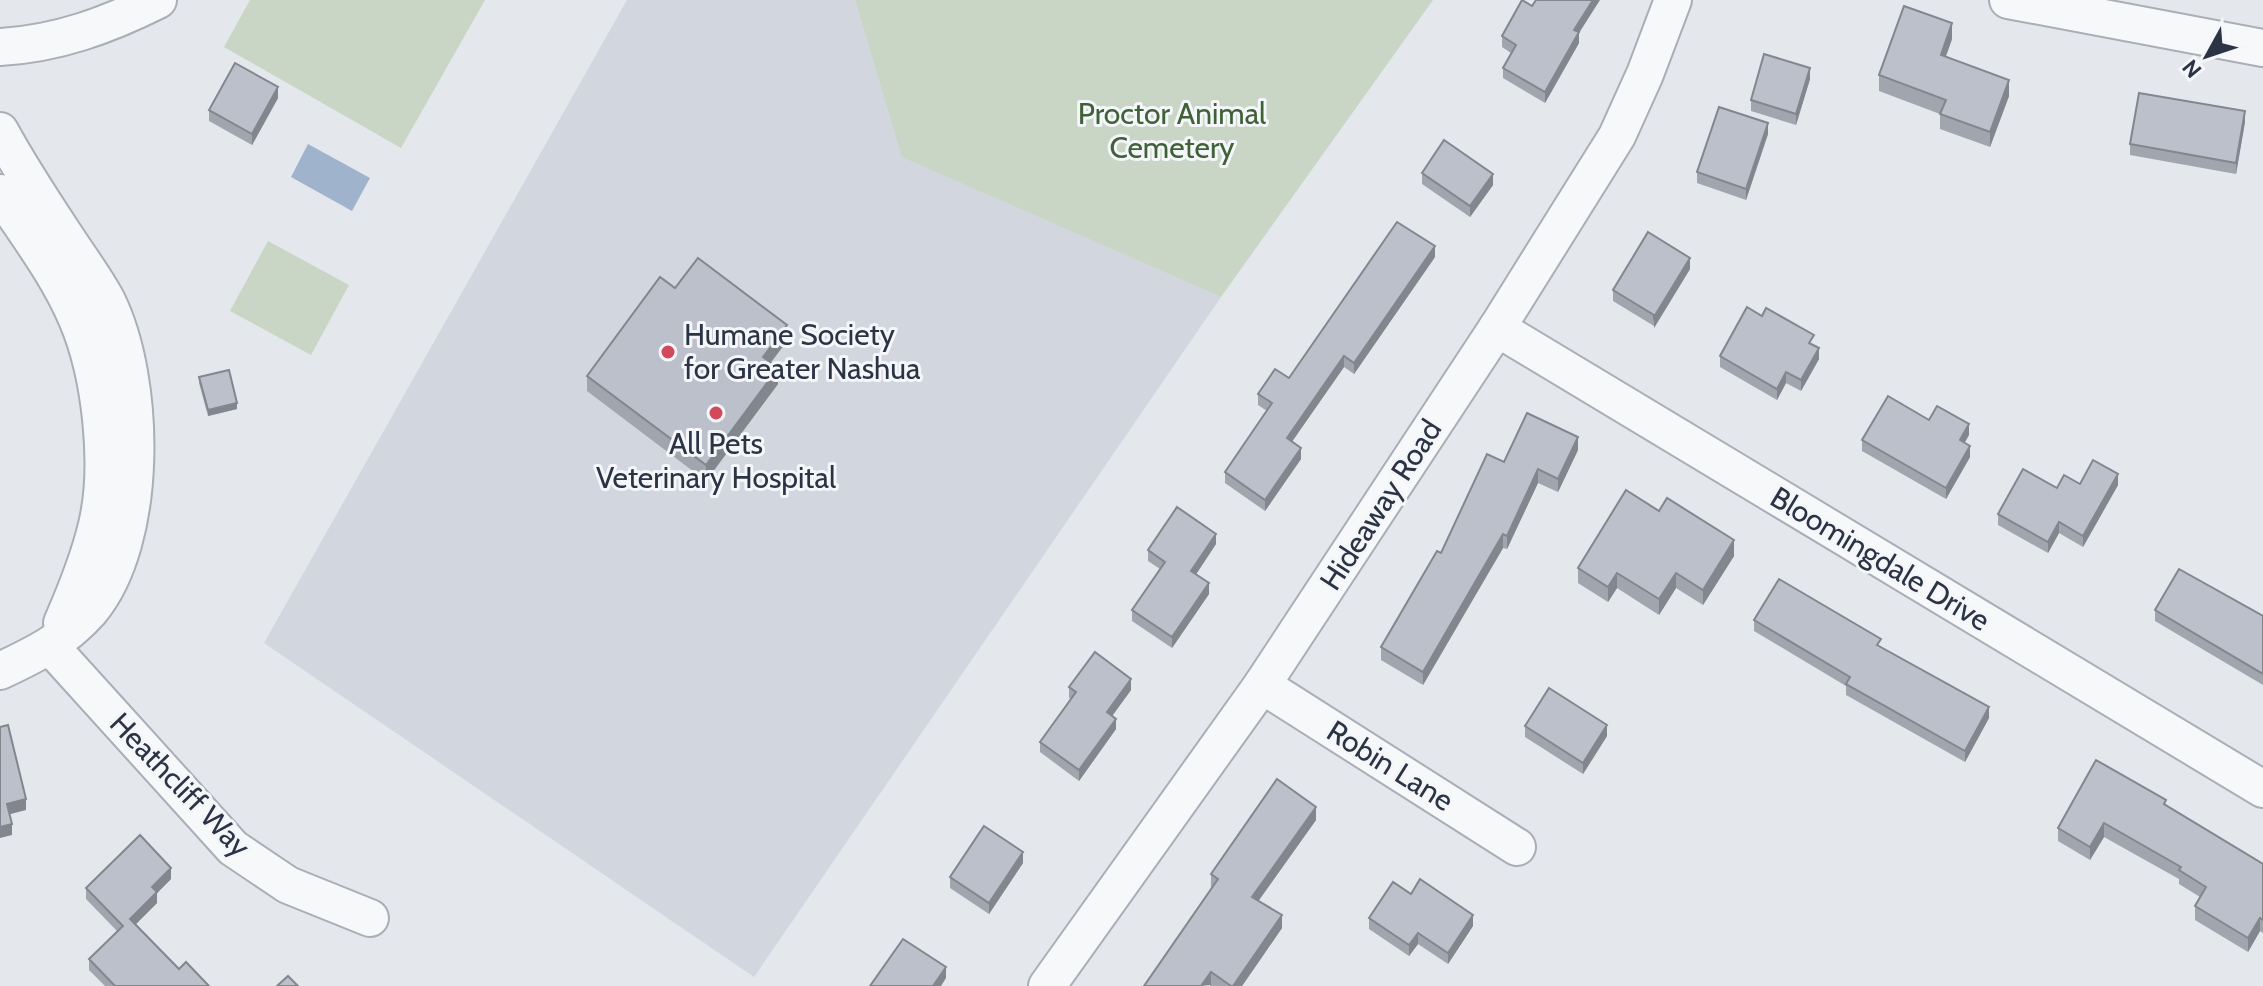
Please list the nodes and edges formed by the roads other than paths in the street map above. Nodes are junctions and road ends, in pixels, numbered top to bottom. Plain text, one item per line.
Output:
1 (158, 0) edge
2 (1673, 0) edge
3 (2008, 0) edge
4 (0, 47) edge
5 (2263, 48) edge
6 (0, 131) edge
7 (0, 193) edge
8 (1497, 328) junction
9 (51, 647) junction
10 (0, 671) edge
11 (1262, 685) junction
12 (2263, 789) edge
13 (1517, 847) dead end
14 (370, 918) dead end
15 (1047, 986) edge

1 - 4 street
2 - 8 street, Hideaway Road
3 - 5 street
6 - 9 street
7 - 9 street
8 - 11 street, Hideaway Road
8 - 12 street, Bloomingdale Drive
9 - 10 street
9 - 14 street, Heathcliff Way
11 - 13 street, Robin Lane
11 - 15 street, Hideaway Road

